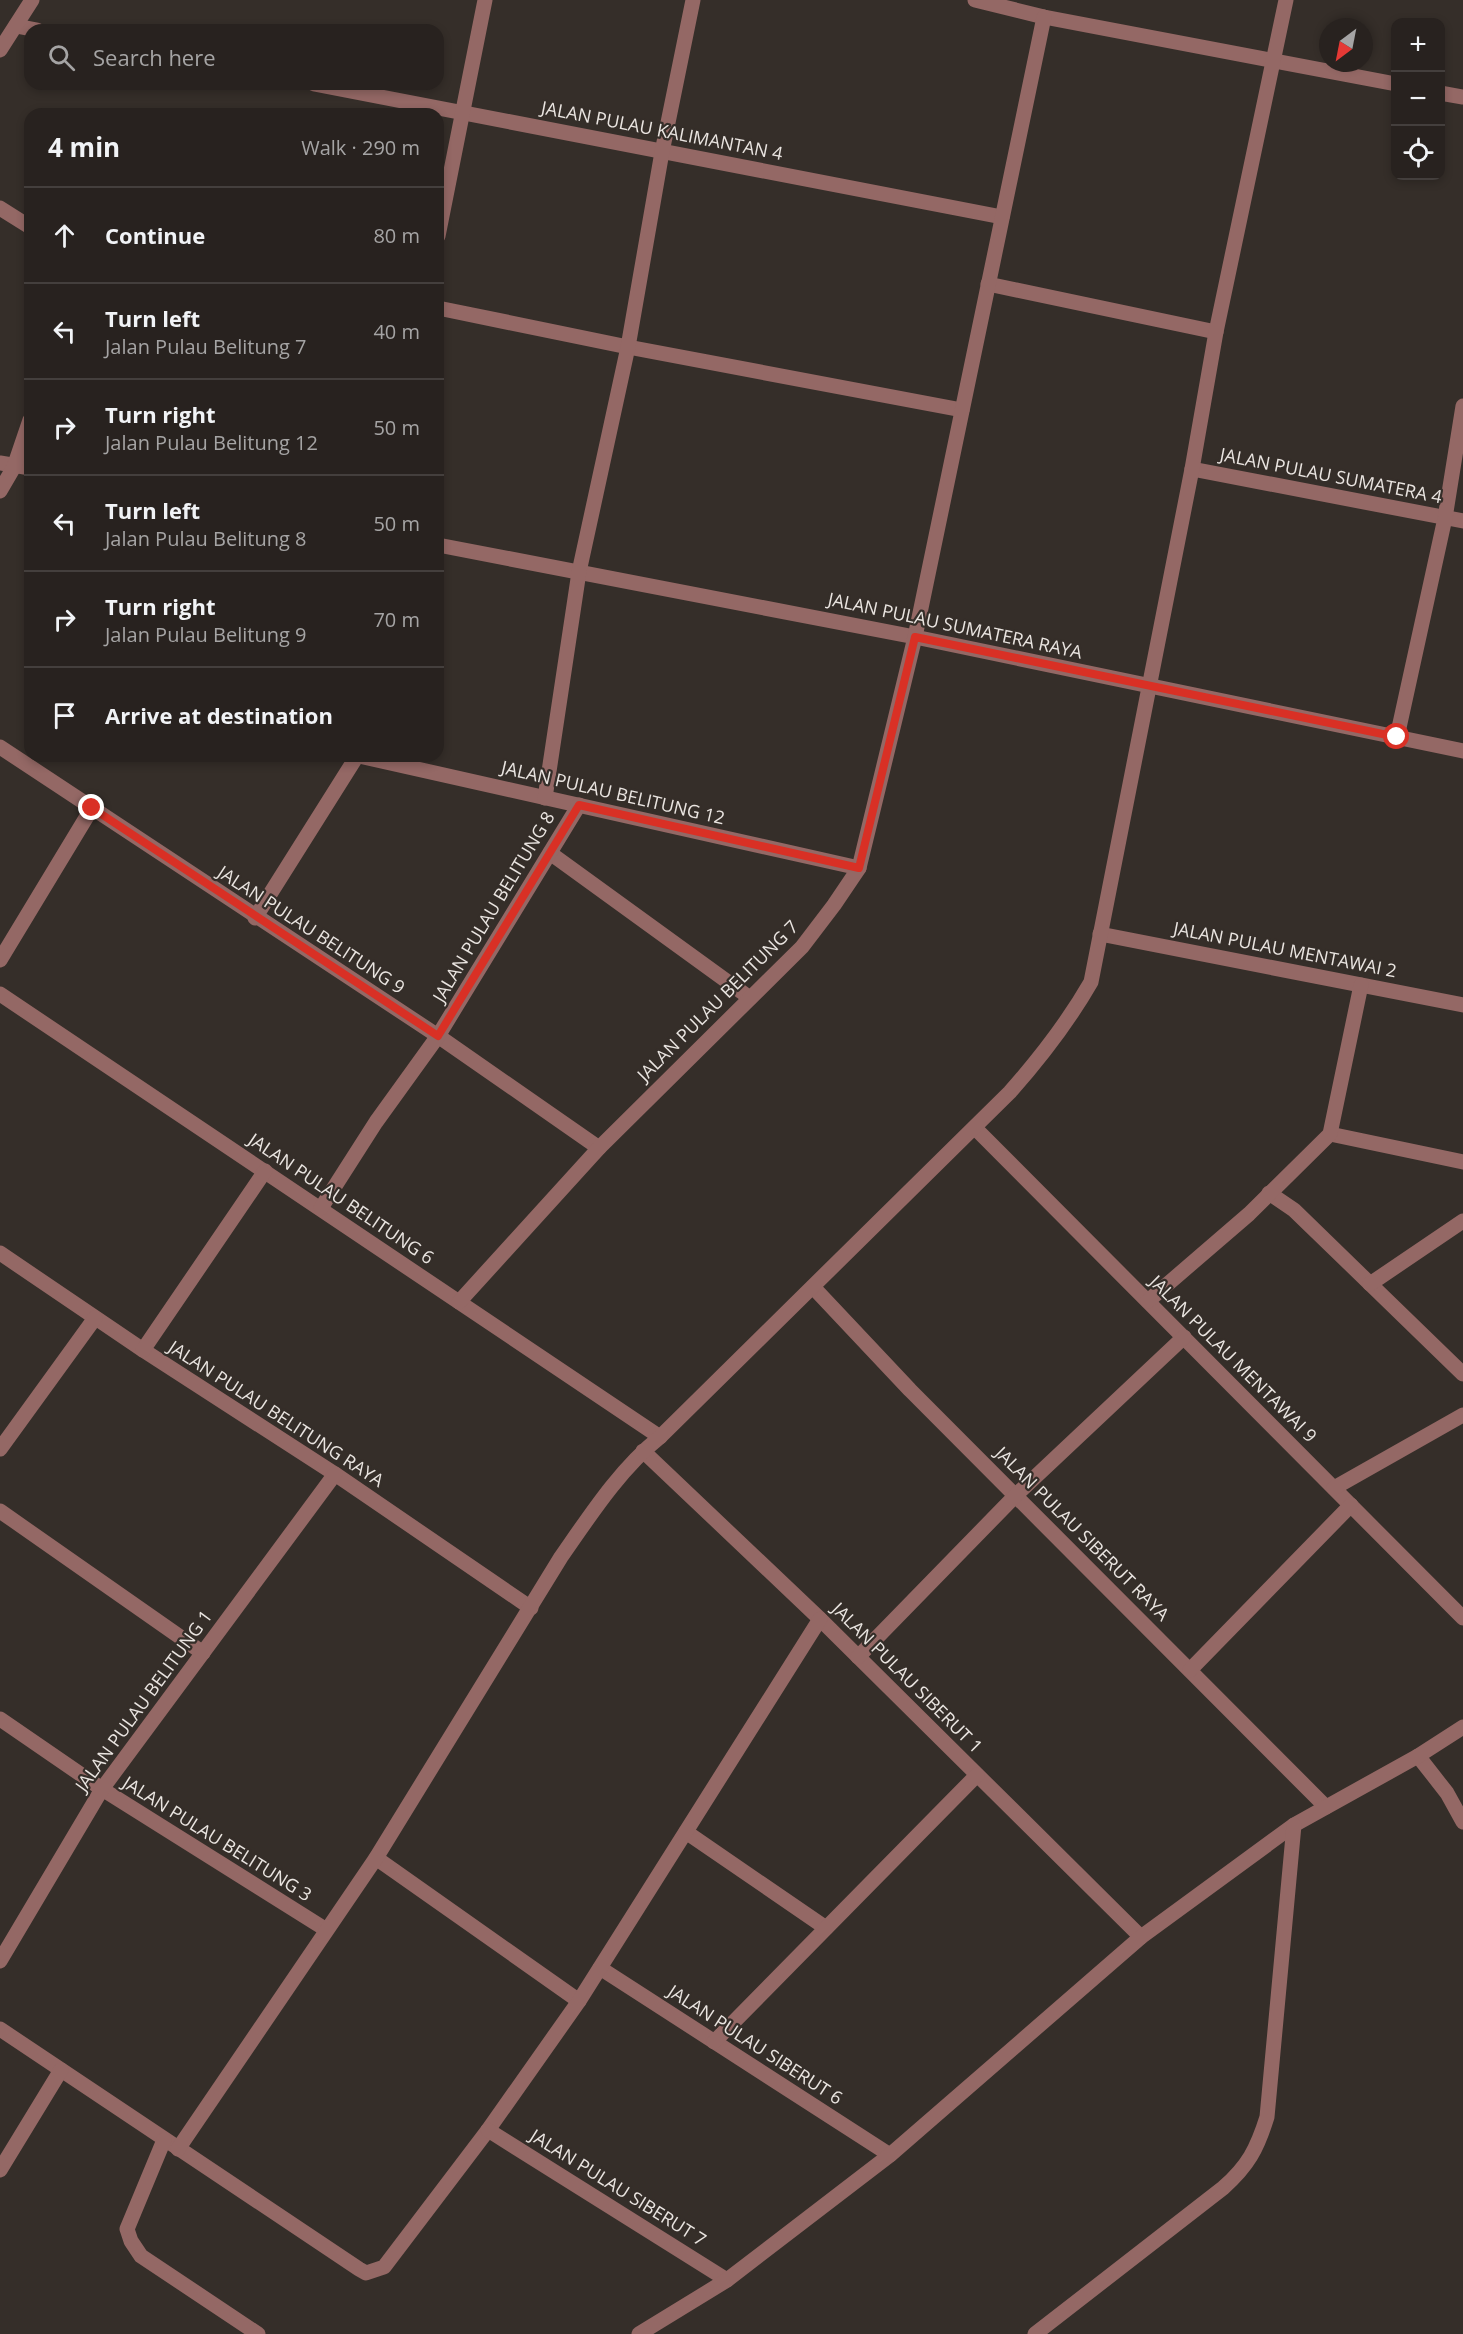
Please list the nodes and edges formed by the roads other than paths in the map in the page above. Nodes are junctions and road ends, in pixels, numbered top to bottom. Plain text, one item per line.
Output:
1 (32, 0) edge
2 (485, 0) edge
3 (693, 0) edge
4 (975, 0) edge
5 (1286, 0) edge
6 (1044, 17) junction
7 (16, 26) junction
8 (24, 27) edge
9 (0, 50) edge
10 (1274, 60) junction
11 (1391, 83) edge
12 (345, 90) edge
13 (1445, 94) edge
14 (1463, 97) edge
15 (438, 108) edge
16 (444, 109) edge
17 (464, 113) junction
18 (662, 152) junction
19 (0, 208) edge
20 (444, 208) edge
21 (1002, 217) junction
22 (24, 223) edge
23 (988, 284) junction
24 (444, 309) edge
25 (1216, 332) junction
26 (628, 347) junction
27 (1463, 406) edge
28 (962, 410) junction
29 (24, 432) edge
30 (7, 465) edge
31 (24, 467) edge
32 (1192, 469) junction
33 (0, 491) edge
34 (1445, 518) junction
35 (1463, 521) edge
36 (444, 546) edge
37 (579, 572) junction
38 (915, 637) junction
39 (1148, 686) junction
40 (1397, 737) junction
41 (0, 747) edge
42 (1463, 750) edge
43 (354, 762) edge
44 (385, 762) edge
45 (545, 798) junction
46 (579, 805) junction
47 (92, 808) junction
48 (550, 853) junction
49 (859, 868) junction
50 (255, 918) junction
51 (1100, 934) junction
52 (0, 960) edge
53 (1361, 985) junction
54 (0, 994) edge
55 (750, 998) junction
56 (1463, 1005) edge
57 (438, 1036) junction
58 (975, 1128) junction
59 (1330, 1134) junction
60 (599, 1148) junction
61 (1463, 1162) edge
62 (266, 1171) junction
63 (1269, 1192) junction
64 (321, 1208) junction
65 (1463, 1221) edge
66 (0, 1253) edge
67 (1370, 1284) junction
68 (813, 1287) junction
69 (459, 1302) junction
70 (1148, 1302) junction
71 (95, 1318) junction
72 (1184, 1337) junction
73 (143, 1350) junction
74 (1463, 1374) edge
75 (1463, 1415) edge
76 (660, 1437) junction
77 (0, 1449) edge
78 (643, 1451) junction
79 (335, 1474) junction
80 (1334, 1488) junction
81 (1016, 1495) junction
82 (1351, 1505) junction
83 (0, 1511) edge
84 (531, 1608) junction
85 (1463, 1618) edge
86 (820, 1619) junction
87 (203, 1653) junction
88 (858, 1657) junction
89 (1190, 1670) junction
90 (0, 1719) edge
91 (1463, 1727) edge
92 (1418, 1756) junction
93 (977, 1775) junction
94 (102, 1789) junction
95 (1326, 1807) junction
96 (1463, 1822) edge
97 (1294, 1825) junction
98 (686, 1832) junction
99 (375, 1858) junction
100 (825, 1928) junction
101 (326, 1929) junction
102 (1141, 1937) junction
103 (0, 1961) edge
104 (600, 1968) junction
105 (579, 2001) junction
106 (0, 2029) edge
107 (714, 2042) junction
108 (62, 2070) junction
109 (489, 2130) junction
110 (164, 2140) junction
111 (178, 2149) junction
112 (890, 2155) junction
113 (0, 2170) edge
114 (727, 2280) junction
115 (258, 2334) edge
116 (639, 2334) edge
117 (1035, 2334) edge

1 - 7 street
2 - 17 street
3 - 18 street
4 - 6 street
5 - 10 street
6 - 10 street
6 - 21 street, JALAN PULAU BELITUNG 7
7 - 8 street
7 - 9 street
10 - 11 street
10 - 25 street
12 - 15 street, JALAN PULAU KALIMANTAN 4
13 - 14 street
16 - 17 street, JALAN PULAU KALIMANTAN 4
17 - 18 street, JALAN PULAU KALIMANTAN 4
17 - 20 street
18 - 21 street, JALAN PULAU KALIMANTAN 4
18 - 26 street
19 - 22 street
21 - 23 street, JALAN PULAU BELITUNG 7
23 - 25 street
23 - 28 street, JALAN PULAU BELITUNG 7
24 - 26 street
25 - 32 street
26 - 28 street
26 - 37 street
27 - 34 street
28 - 38 street, JALAN PULAU BELITUNG 7
29 - 30 street
30 - 31 street
30 - 33 street
32 - 34 street, JALAN PULAU SUMATERA 4
32 - 39 street
34 - 35 street, JALAN PULAU SUMATERA 4
34 - 40 street
36 - 37 street, JALAN PULAU SUMATERA RAYA
37 - 38 street, JALAN PULAU SUMATERA RAYA
37 - 45 street
38 - 39 street, JALAN PULAU SUMATERA RAYA
38 - 49 street, JALAN PULAU BELITUNG 7
39 - 40 street, JALAN PULAU SUMATERA RAYA
39 - 51 street
40 - 42 street, JALAN PULAU SUMATERA RAYA
41 - 47 street, JALAN PULAU BELITUNG 9
43 - 50 street
44 - 45 street, JALAN PULAU BELITUNG 12
45 - 46 street, JALAN PULAU BELITUNG 12
46 - 48 street, JALAN PULAU BELITUNG 8
46 - 49 street, JALAN PULAU BELITUNG 12
47 - 50 street, JALAN PULAU BELITUNG 9
47 - 52 street
48 - 55 street
48 - 57 street, JALAN PULAU BELITUNG 8
49 - 55 street, JALAN PULAU BELITUNG 7
50 - 57 street, JALAN PULAU BELITUNG 9
51 - 53 street, JALAN PULAU MENTAWAI 2
51 - 58 street
53 - 56 street, JALAN PULAU MENTAWAI 2
53 - 59 street
54 - 62 street, JALAN PULAU BELITUNG 6
55 - 60 street, JALAN PULAU BELITUNG 7
57 - 60 street, JALAN PULAU BELITUNG 9
57 - 64 street, JALAN PULAU BELITUNG 8
58 - 68 street
58 - 70 street, JALAN PULAU MENTAWAI 9
59 - 61 street
59 - 63 street
60 - 69 street, JALAN PULAU BELITUNG 7
62 - 64 street, JALAN PULAU BELITUNG 6
62 - 73 street
63 - 67 street
63 - 70 street
64 - 69 street, JALAN PULAU BELITUNG 6
65 - 67 street
66 - 71 street, JALAN PULAU BELITUNG RAYA
67 - 74 street
68 - 76 street
68 - 81 street, JALAN PULAU SIBERUT RAYA
69 - 76 street, JALAN PULAU BELITUNG 6
70 - 72 street, JALAN PULAU MENTAWAI 9
71 - 73 street, JALAN PULAU BELITUNG RAYA
71 - 77 street
72 - 80 street, JALAN PULAU MENTAWAI 9
72 - 81 street
73 - 79 street, JALAN PULAU BELITUNG RAYA
75 - 80 street
76 - 78 street
78 - 84 street
78 - 86 street, JALAN PULAU SIBERUT 1
79 - 84 street, JALAN PULAU BELITUNG RAYA
79 - 87 street, JALAN PULAU BELITUNG 1
80 - 82 street, JALAN PULAU MENTAWAI 9
81 - 88 street
81 - 89 street, JALAN PULAU SIBERUT RAYA
82 - 85 street, JALAN PULAU MENTAWAI 9
82 - 89 street
83 - 87 street
84 - 99 street
86 - 88 street, JALAN PULAU SIBERUT 1
86 - 98 street
87 - 94 street, JALAN PULAU BELITUNG 1
88 - 93 street, JALAN PULAU SIBERUT 1
89 - 95 street, JALAN PULAU SIBERUT RAYA
90 - 94 street, JALAN PULAU BELITUNG 3
91 - 92 street
92 - 95 street
92 - 96 street
93 - 100 street
93 - 102 street, JALAN PULAU SIBERUT 1
94 - 101 street, JALAN PULAU BELITUNG 3
94 - 103 street, JALAN PULAU BELITUNG 1
95 - 97 street
97 - 102 street
97 - 117 street
98 - 100 street
98 - 104 street
99 - 101 street
99 - 105 street
100 - 107 street
101 - 111 street
102 - 112 street
104 - 105 street
104 - 107 street, JALAN PULAU SIBERUT 6
105 - 109 street
106 - 108 street
107 - 112 street, JALAN PULAU SIBERUT 6
108 - 110 street
108 - 113 street
109 - 111 street
109 - 114 street, JALAN PULAU SIBERUT 7
110 - 111 street
110 - 115 street
112 - 114 street
114 - 116 street

